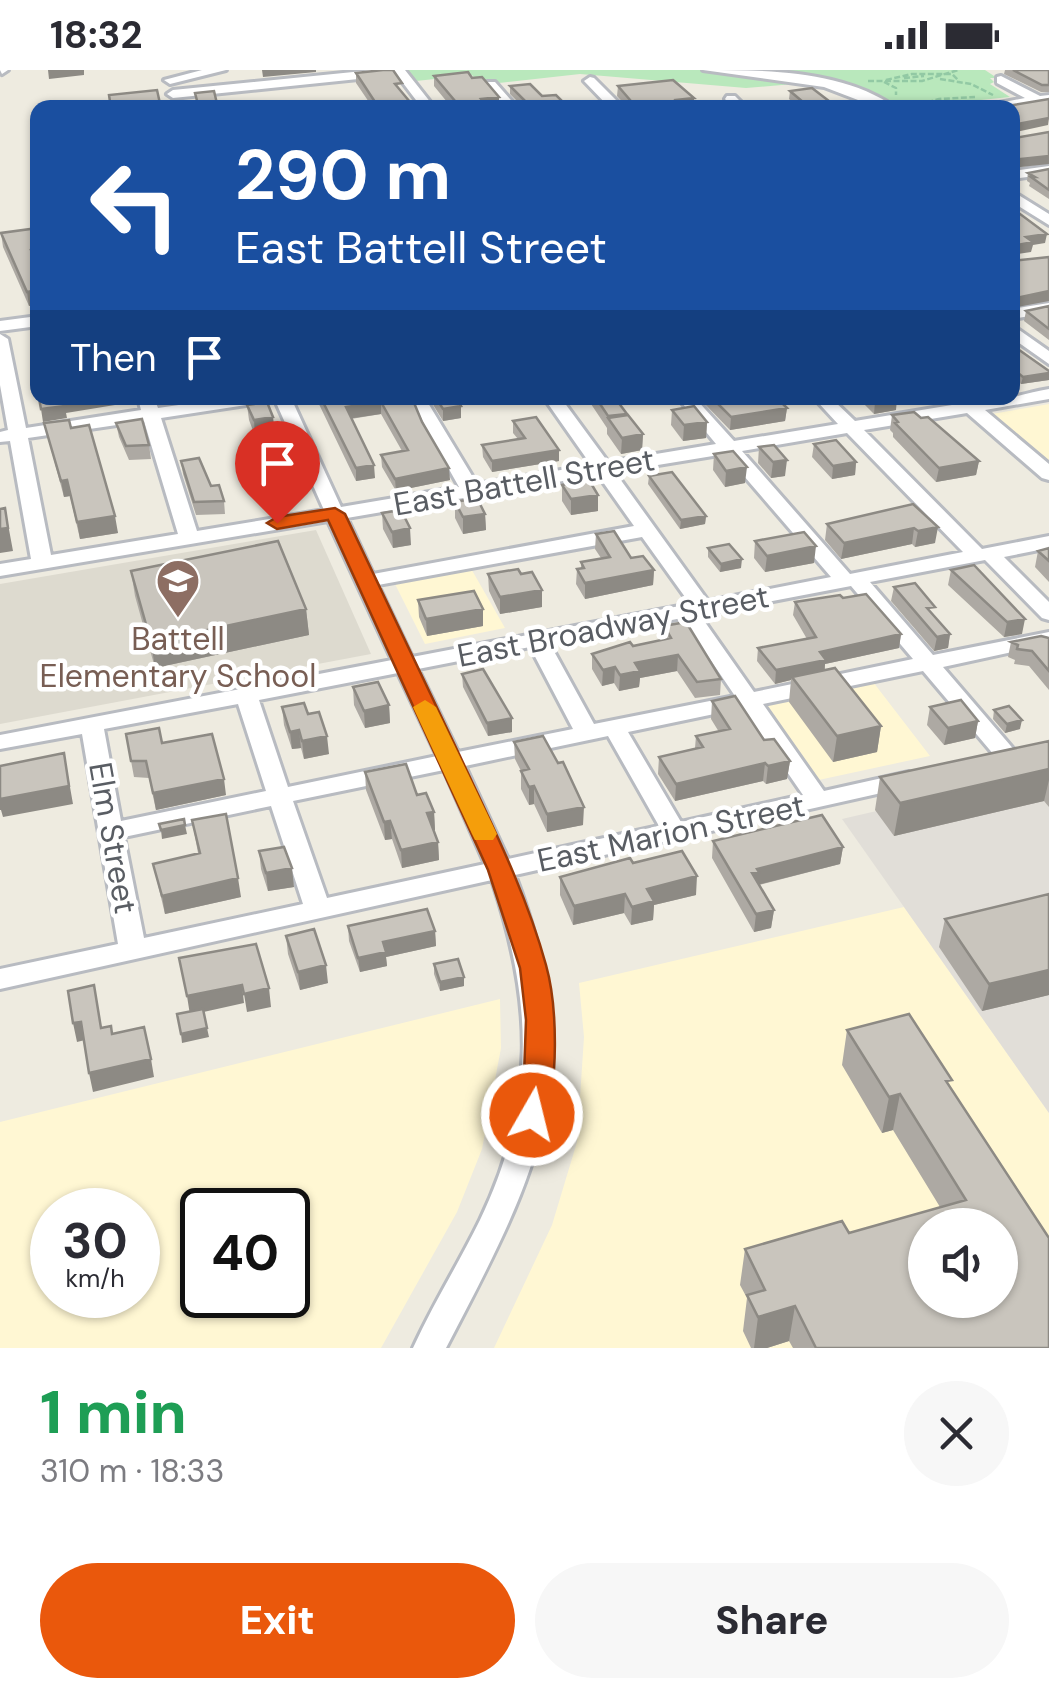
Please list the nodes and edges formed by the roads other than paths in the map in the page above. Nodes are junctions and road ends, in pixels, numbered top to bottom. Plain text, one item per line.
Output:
1 (220, 70) edge
2 (399, 70) edge
3 (709, 70) edge
4 (168, 75) edge
5 (590, 80) dead end
6 (1001, 80) dead end
7 (492, 85) edge
8 (174, 100) edge
9 (181, 100) edge
10 (423, 100) edge
11 (505, 100) edge
12 (610, 100) edge
13 (874, 100) edge
14 (1043, 100) edge
15 (1049, 170) edge
16 (1020, 174) edge
17 (1020, 200) edge
18 (1046, 216) edge
19 (1020, 218) edge
20 (1049, 308) edge
21 (1020, 313) edge
22 (30, 322) edge
23 (0, 326) edge
24 (0, 339) edge
25 (1020, 339) edge
26 (1049, 359) edge
27 (1049, 394) edge
28 (1020, 397) edge
29 (285, 405) edge
30 (421, 405) edge
31 (557, 405) edge
32 (692, 405) edge
33 (829, 405) edge
34 (952, 405) edge
35 (969, 405) edge
36 (149, 406) edge
37 (851, 427) junction
38 (8, 436) edge
39 (728, 447) junction
40 (602, 468) junction
41 (1049, 474) edge
42 (471, 491) junction
43 (335, 514) junction
44 (647, 530) junction
45 (189, 538) junction
46 (1049, 542) edge
47 (983, 554) junction
48 (42, 563) junction
49 (0, 570) edge
50 (851, 580) junction
51 (366, 581) junction
52 (695, 610) junction
53 (1049, 614) edge
54 (1049, 638) edge
55 (536, 640) junction
56 (927, 663) junction
57 (406, 666) junction
58 (246, 696) junction
59 (747, 700) junction
60 (92, 724) junction
61 (614, 727) junction
62 (587, 734) junction
63 (0, 742) edge
64 (1036, 751) edge
65 (1008, 757) junction
66 (450, 761) junction
67 (980, 763) edge
68 (928, 776) edge
69 (277, 796) junction
70 (820, 801) junction
71 (112, 831) junction
72 (675, 833) junction
73 (501, 870) junction
74 (318, 911) junction
75 (133, 952) junction
76 (0, 979) edge
77 (429, 1348) edge

1 - 4 street
2 - 9 street
2 - 10 street
3 - 13 street
4 - 8 street
5 - 12 street
6 - 14 street
7 - 11 street
15 - 16 street
17 - 18 street
18 - 19 street
20 - 21 street
22 - 23 street
24 - 38 street
25 - 26 street
27 - 28 street, East Battell Street
29 - 43 street
30 - 42 street
31 - 40 street
32 - 39 street
33 - 37 street
34 - 37 street, East Battell Street
35 - 41 street
36 - 38 street
36 - 45 street
37 - 39 street, East Battell Street
37 - 47 street
38 - 48 street
39 - 40 street, East Battell Street
39 - 50 street
40 - 42 street, East Battell Street
40 - 44 street
42 - 43 street, East Battell Street
43 - 45 street, East Battell Street
43 - 51 street
44 - 51 street
44 - 52 street
45 - 48 street, East Battell Street
46 - 47 street, East Broadway Street
47 - 50 street, East Broadway Street
47 - 53 street
48 - 49 street, East Battell Street
50 - 52 street, East Broadway Street
50 - 56 street
51 - 57 street
52 - 55 street, East Broadway Street
52 - 59 street
54 - 56 street
55 - 57 street, East Broadway Street
55 - 62 street
56 - 59 street
56 - 65 street
57 - 58 street, East Broadway Street
57 - 66 street
58 - 60 street, East Broadway Street
58 - 69 street
59 - 61 street
59 - 70 street
60 - 63 street, East Broadway Street
60 - 71 street, Elm Street
61 - 62 street
61 - 72 street
62 - 66 street
64 - 65 street
65 - 67 street
66 - 69 street
66 - 73 street
68 - 70 street, East Marion Street
69 - 71 street
69 - 74 street
70 - 72 street, East Marion Street
71 - 75 street, Elm Street
72 - 73 street, East Marion Street
73 - 74 street, East Marion Street
73 - 77 street
74 - 75 street, East Marion Street
75 - 76 street, East Marion Street

